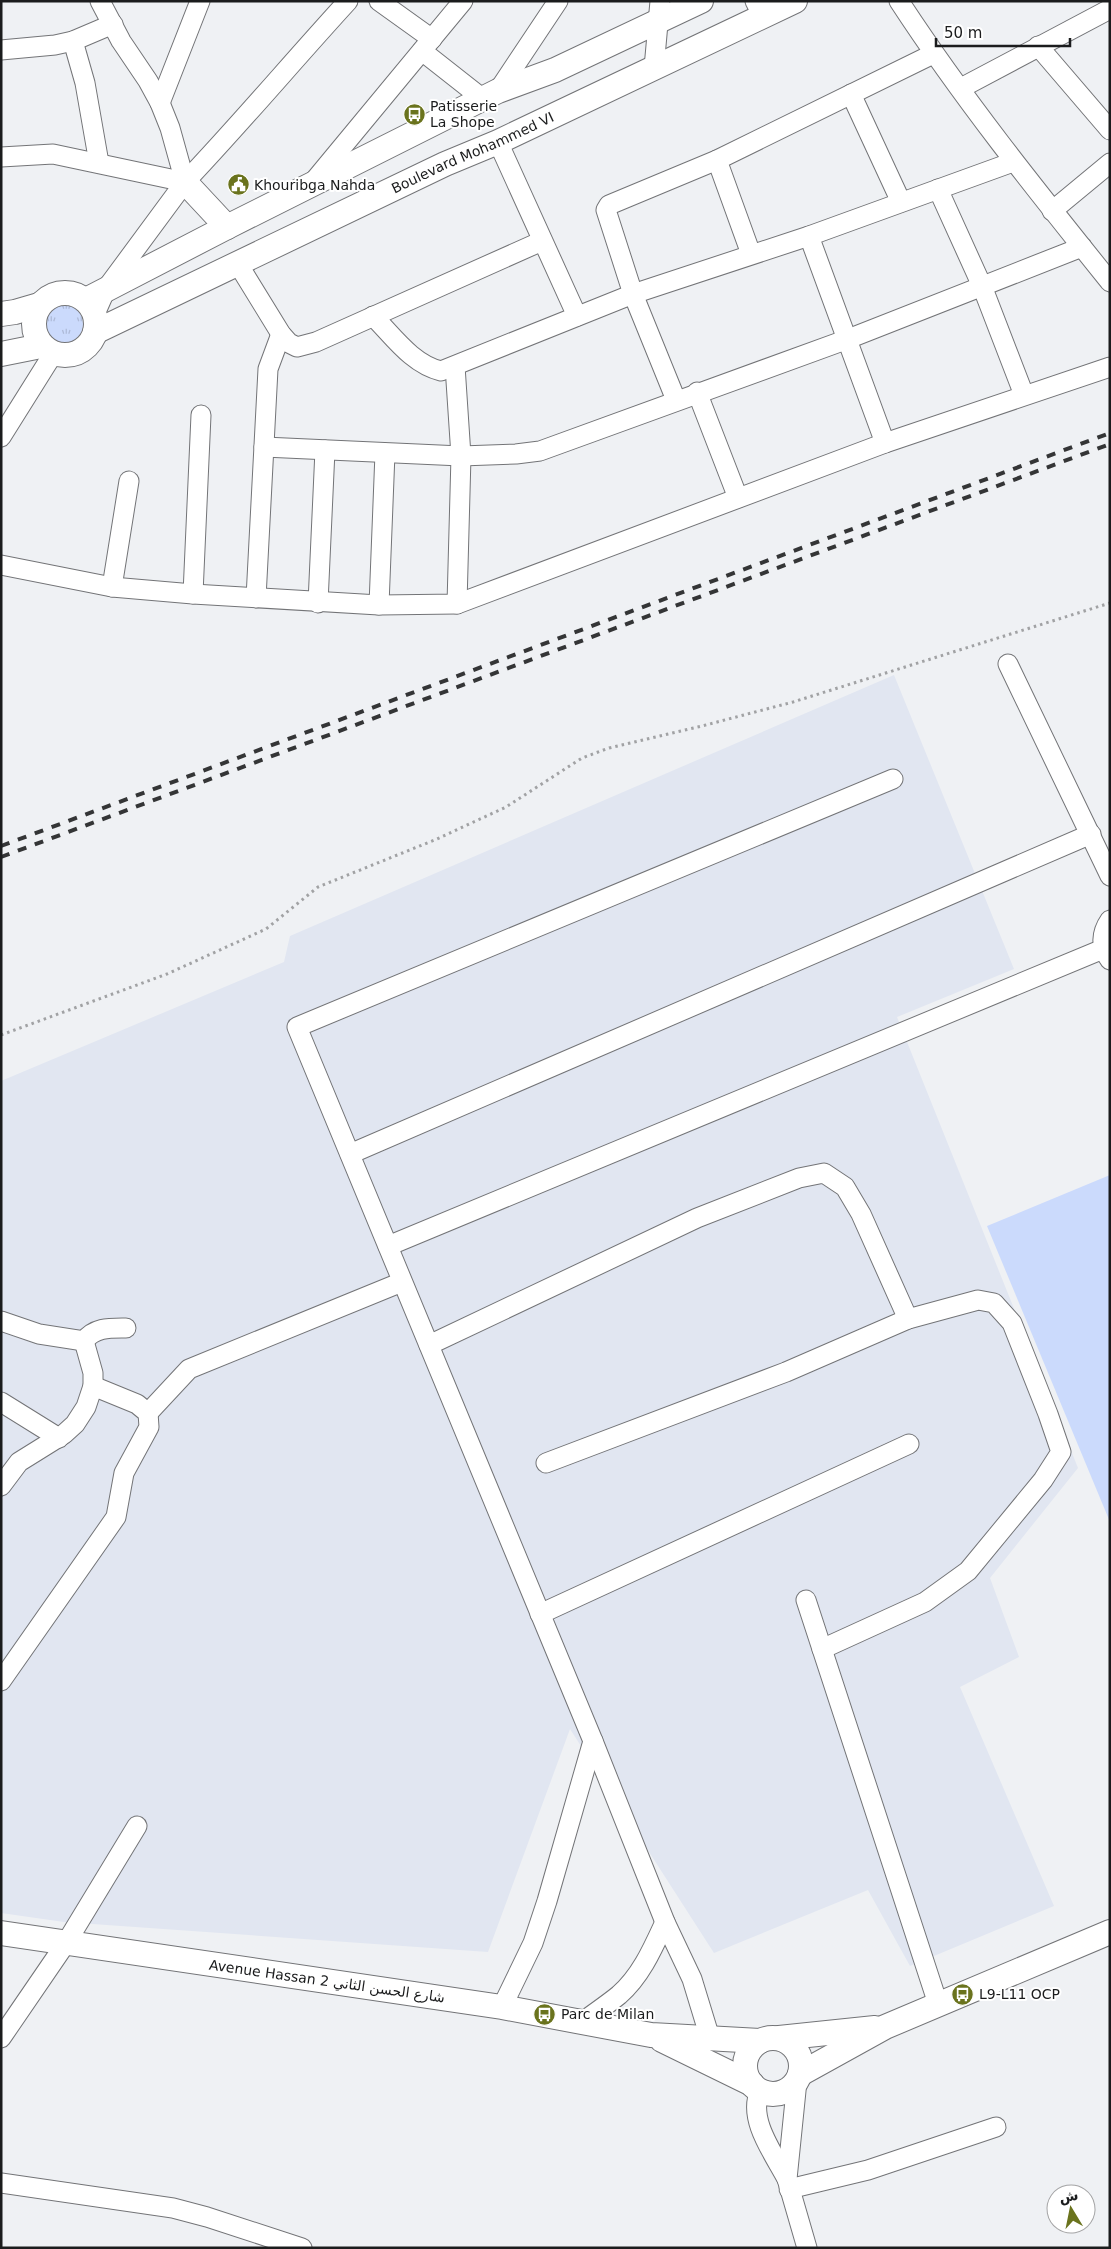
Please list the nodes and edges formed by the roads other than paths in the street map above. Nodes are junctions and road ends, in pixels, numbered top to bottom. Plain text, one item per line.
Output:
1 (100, 1) edge
2 (348, 1) edge
3 (379, 1) edge
4 (463, 1) edge
5 (558, 1) edge
6 (701, 1) edge
7 (795, 1) edge
8 (899, 1) edge
9 (195, 5) edge
10 (759, 9) edge
11 (1110, 9) edge
12 (658, 12) edge
13 (113, 24) junction
14 (73, 41) junction
15 (428, 45) junction
16 (1038, 46) junction
17 (1, 50) edge
18 (933, 54) junction
19 (654, 68) junction
20 (961, 88) junction
21 (851, 94) junction
22 (491, 95) junction
23 (160, 104) junction
24 (1110, 130) edge
25 (498, 142) junction
26 (1, 157) edge
27 (717, 160) junction
28 (1013, 162) junction
29 (99, 163) junction
30 (1110, 163) edge
31 (185, 182) junction
32 (312, 185) junction
33 (938, 189) junction
34 (901, 202) junction
35 (1052, 211) junction
36 (227, 227) junction
37 (809, 236) junction
38 (542, 241) junction
39 (1082, 247) junction
40 (751, 254) junction
41 (238, 264) junction
42 (1110, 282) edge
43 (982, 286) junction
44 (106, 289) junction
45 (633, 294) junction
46 (39, 305) junction
47 (1, 314) edge
48 (92, 316) junction
49 (373, 316) junction
50 (576, 316) junction
51 (281, 334) junction
52 (848, 339) junction
53 (47, 350) junction
54 (1, 354) edge
55 (455, 366) junction
56 (1110, 366) edge
57 (697, 392) junction
58 (1024, 396) junction
59 (676, 400) junction
60 (201, 414) dead end
61 (1, 437) edge
62 (885, 443) junction
63 (264, 447) junction
64 (325, 450) junction
65 (385, 452) junction
66 (461, 456) junction
67 (129, 481) dead end
68 (738, 498) junction
69 (1, 565) edge
70 (112, 587) junction
71 (192, 594) junction
72 (256, 598) junction
73 (318, 602) junction
74 (457, 604) junction
75 (379, 605) junction
76 (1008, 664) dead end
77 (893, 779) dead end
78 (1091, 834) junction
79 (1110, 876) edge
80 (1110, 920) edge
81 (1107, 954) edge
82 (350, 1154) junction
83 (388, 1246) junction
84 (396, 1284) dead end
85 (908, 1319) junction
86 (1, 1321) edge
87 (126, 1328) dead end
88 (84, 1341) junction
89 (429, 1344) junction
90 (93, 1386) junction
91 (1, 1402) edge
92 (148, 1413) junction
93 (59, 1438) junction
94 (909, 1444) dead end
95 (546, 1463) dead end
96 (1, 1486) edge
97 (806, 1600) dead end
98 (540, 1614) junction
99 (822, 1649) junction
100 (1, 1682) edge
101 (593, 1740) junction
102 (137, 1826) dead end
103 (665, 1922) junction
104 (1110, 1932) edge
105 (1, 1933) edge
106 (66, 1943) junction
107 (938, 2004) junction
108 (502, 2007) junction
109 (584, 2021) junction
110 (885, 2027) junction
111 (651, 2035) junction
112 (1, 2038) edge
113 (710, 2038) junction
114 (770, 2039) junction
115 (799, 2077) junction
116 (756, 2087) junction
117 (996, 2127) dead end
118 (1, 2183) edge
119 (788, 2184) junction
120 (302, 2248) edge
121 (808, 2248) edge

1 - 13 street
2 - 31 street
3 - 15 street
4 - 15 street
5 - 22 street
6 - 12 main road
7 - 10 main road, Boulevard Mohammed VI
8 - 18 street
9 - 23 street
10 - 19 main road, Boulevard Mohammed VI
11 - 16 street
12 - 19 street
12 - 22 main road
13 - 14 street
13 - 23 street
14 - 17 street
14 - 29 street
15 - 22 street
15 - 32 street
16 - 20 street
16 - 24 street
18 - 20 street
18 - 21 street
19 - 25 main road, Boulevard Mohammed VI
20 - 28 street
21 - 27 street
21 - 34 street
22 - 32 main road
23 - 31 street
25 - 38 street
25 - 41 main road, Boulevard Mohammed VI
26 - 29 street
27 - 40 street
27 - 45 street
28 - 33 street
28 - 35 street
29 - 31 street
30 - 35 street
31 - 36 main road
31 - 44 street
32 - 36 main road
33 - 34 street
33 - 43 street
34 - 37 street
35 - 39 street
36 - 44 main road
37 - 40 street
37 - 52 street
38 - 49 street
38 - 50 street
39 - 42 street
39 - 43 street
40 - 45 street
41 - 48 main road, Boulevard Mohammed VI
41 - 51 street
43 - 52 street
43 - 58 street
44 - 48 main road
45 - 50 street
45 - 59 street
46 - 47 main road
46 - 48 main road
46 - 53 main road
48 - 53 main road
49 - 51 street
49 - 55 street
50 - 55 street
51 - 63 street
52 - 57 street
52 - 62 street
53 - 54 main road
53 - 61 street
55 - 66 street
56 - 58 street
57 - 59 street
57 - 68 street
58 - 62 street
59 - 66 street
60 - 71 street
62 - 68 street
63 - 64 street
63 - 72 street
64 - 65 street
64 - 73 street
65 - 66 street
65 - 75 street
66 - 74 street
67 - 70 street
68 - 74 street
69 - 70 street
70 - 71 street
71 - 72 street
72 - 73 street
73 - 75 street
74 - 75 street
76 - 78 street
77 - 82 street
78 - 79 street
78 - 82 street
80 - 81 street
81 - 83 street
82 - 83 street
83 - 89 street
84 - 92 street
85 - 89 street
85 - 95 street
85 - 99 street
86 - 88 street
87 - 88 street
88 - 90 street
89 - 98 street
90 - 92 street
90 - 93 street
91 - 93 street
92 - 100 street
93 - 96 street
94 - 98 street
97 - 99 street
98 - 101 street
99 - 107 street
101 - 103 street
101 - 108 street
102 - 106 street
103 - 109 street
103 - 113 street
104 - 107 main road, Avenue Hassan 2 شارع الحسن الثاني
105 - 106 main road, Avenue Hassan 2 شارع الحسن الثاني
106 - 108 main road, Avenue Hassan 2 شارع الحسن الثاني
106 - 112 street
107 - 110 main road, Avenue Hassan 2 شارع الحسن الثاني
108 - 109 main road, Avenue Hassan 2 شارع الحسن الثاني
109 - 111 main road, Avenue Hassan 2 شارع الحسن الثاني
110 - 114 main road, Avenue Hassan 2 شارع الحسن الثاني
110 - 115 main road, Avenue Hassan 2 شارع الحسن الثاني
111 - 113 main road, Avenue Hassan 2 شارع الحسن الثاني
111 - 116 main road, Avenue Hassan 2 شارع الحسن الثاني
113 - 114 main road, Avenue Hassan 2 شارع الحسن الثاني
114 - 115 main road
114 - 116 main road
115 - 116 main road
115 - 119 street
116 - 119 street
117 - 119 street
118 - 120 street
119 - 121 street

